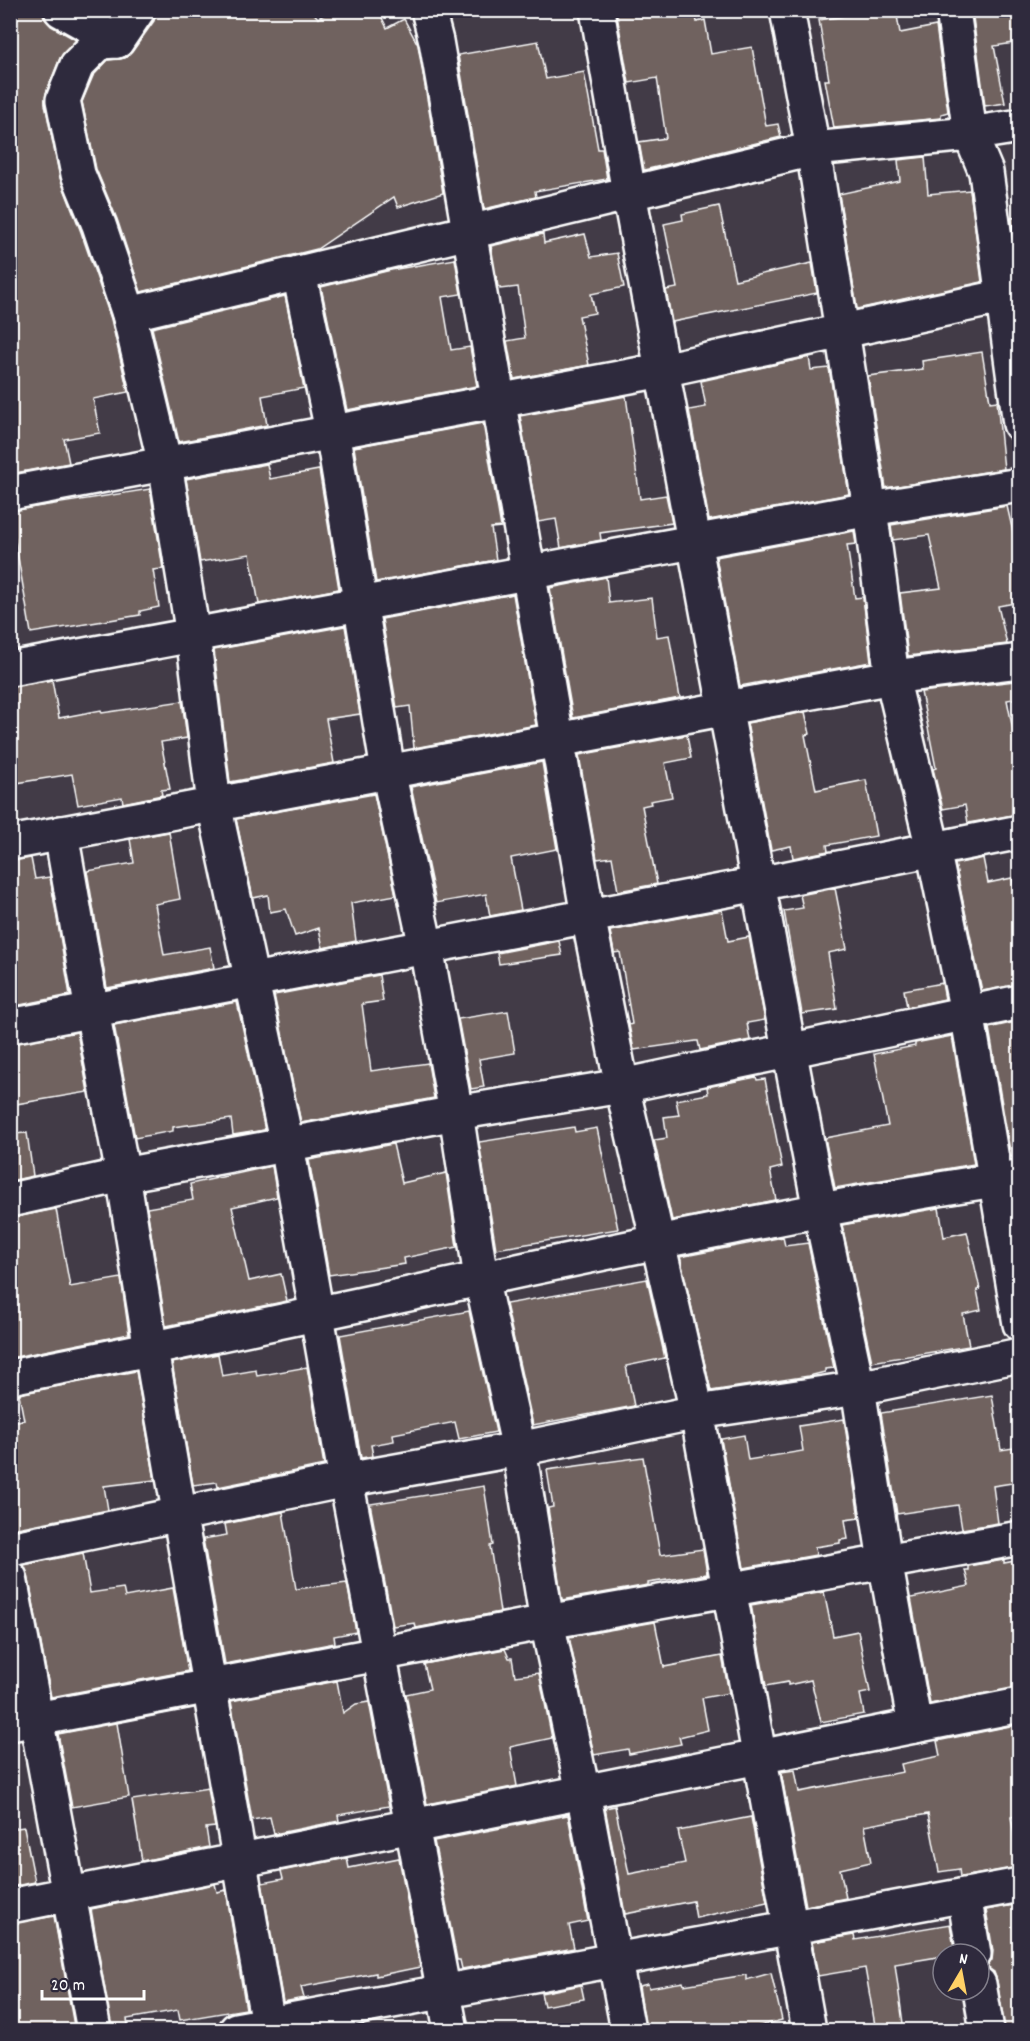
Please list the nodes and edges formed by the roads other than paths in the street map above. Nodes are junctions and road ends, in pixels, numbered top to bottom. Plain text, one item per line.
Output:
1 (61, 10) edge
2 (138, 10) edge
3 (428, 10) edge
4 (597, 10) edge
5 (788, 10) edge
6 (953, 10) edge
7 (117, 41) junction
8 (1020, 126) edge
9 (970, 134) junction
10 (813, 149) junction
11 (629, 193) junction
12 (469, 231) junction
13 (299, 273) junction
14 (1010, 296) edge
15 (129, 314) junction
16 (842, 331) junction
17 (662, 370) junction
18 (498, 401) junction
19 (1020, 424) edge
20 (332, 431) junction
21 (165, 464) junction
22 (1020, 485) edge
23 (10, 493) edge
24 (870, 510) junction
25 (694, 542) junction
26 (528, 573) junction
27 (361, 604) junction
28 (193, 635) junction
29 (1020, 661) edge
30 (10, 669) edge
31 (892, 677) junction
32 (726, 709) junction
33 (557, 740) junction
34 (388, 771) junction
35 (214, 804) junction
36 (1020, 832) edge
37 (61, 833) junction
38 (10, 843) edge
39 (933, 849) junction
40 (758, 884) junction
41 (588, 916) junction
42 (426, 947) junction
43 (252, 980) junction
44 (1020, 1002) edge
45 (92, 1011) junction
46 (967, 1012) junction
47 (10, 1026) edge
48 (789, 1049) junction
49 (622, 1086) junction
50 (456, 1113) junction
51 (287, 1144) junction
52 (123, 1175) junction
53 (1008, 1178) edge
54 (10, 1200) edge
55 (820, 1210) junction
56 (658, 1242) junction
57 (481, 1278) junction
58 (317, 1315) junction
59 (1020, 1324) edge
60 (151, 1350) junction
61 (1020, 1355) edge
62 (10, 1377) edge
63 (858, 1388) junction
64 (697, 1412) junction
65 (519, 1449) junction
66 (346, 1480) junction
67 (180, 1514) junction
68 (1020, 1538) edge
69 (10, 1549) edge
70 (885, 1561) junction
71 (10, 1578) edge
72 (730, 1590) junction
73 (547, 1622) junction
74 (379, 1654) junction
75 (210, 1687) junction
76 (1020, 1705) edge
77 (23, 1722) edge
78 (915, 1726) junction
79 (760, 1757) junction
80 (583, 1792) junction
81 (412, 1826) junction
82 (240, 1860) junction
83 (1020, 1885) edge
84 (68, 1894) junction
85 (964, 1895) junction
86 (10, 1906) edge
87 (792, 1927) junction
88 (972, 1942) edge
89 (615, 1961) junction
90 (444, 1992) junction
91 (982, 2002) edge
92 (269, 2027) edge
93 (94, 2031) edge
94 (236, 2031) edge
95 (451, 2031) edge
96 (628, 2031) edge
97 (809, 2031) edge
98 (987, 2031) edge

1 - 7 street
2 - 7 street
3 - 12 street
4 - 11 street
5 - 10 street
6 - 9 street
7 - 15 street
8 - 9 street
9 - 10 street
9 - 14 street
10 - 11 street
10 - 16 street
11 - 12 street
11 - 17 street
12 - 13 street
12 - 18 street
13 - 15 street
13 - 20 street
14 - 16 street
14 - 19 street
15 - 21 street
16 - 17 street
16 - 24 street
17 - 18 street
17 - 25 street
18 - 20 street
18 - 26 street
20 - 21 street
20 - 27 street
21 - 23 street
21 - 28 street
22 - 24 street
24 - 25 street
24 - 31 street
25 - 26 street
25 - 32 street
26 - 27 street
26 - 33 street
27 - 28 street
27 - 34 street
28 - 30 street
28 - 35 street
29 - 31 street
31 - 32 street
31 - 39 street
32 - 33 street
32 - 40 street
33 - 34 street
33 - 41 street
34 - 35 street
34 - 42 street
35 - 37 street
35 - 43 street
36 - 39 street
37 - 38 street
37 - 45 street
39 - 40 street
39 - 46 street
40 - 41 street
40 - 48 street
41 - 42 street
41 - 49 street
42 - 43 street
42 - 50 street
43 - 45 street
43 - 51 street
44 - 46 street
45 - 47 street
45 - 52 street
46 - 48 street
46 - 53 street
48 - 49 street
48 - 55 street
49 - 50 street
49 - 56 street
50 - 51 street
50 - 57 street
51 - 52 street
51 - 58 street
52 - 54 street
52 - 60 street
53 - 55 street
53 - 59 street
55 - 56 street
55 - 63 street
56 - 57 street
56 - 64 street
57 - 58 street
57 - 65 street
58 - 60 street
58 - 66 street
60 - 62 street
60 - 67 street
61 - 63 street
63 - 64 street
63 - 70 street
64 - 65 street
64 - 72 street
65 - 66 street
65 - 73 street
66 - 67 street
66 - 74 street
67 - 69 street
67 - 75 street
68 - 70 street
70 - 72 street
70 - 78 street
71 - 77 street
72 - 73 street
72 - 79 street
73 - 74 street
73 - 80 street
74 - 75 street
74 - 81 street
75 - 77 street
75 - 82 street
76 - 78 street
77 - 84 street
78 - 79 street
79 - 80 street
79 - 87 street
80 - 81 street
80 - 89 street
81 - 82 street
81 - 90 street
82 - 84 street
82 - 92 street
83 - 85 street
84 - 86 street
84 - 93 street
85 - 87 street
85 - 88 street
87 - 89 street
87 - 97 street
89 - 90 street
89 - 96 street
90 - 92 street
90 - 95 street
91 - 98 street
92 - 94 street

